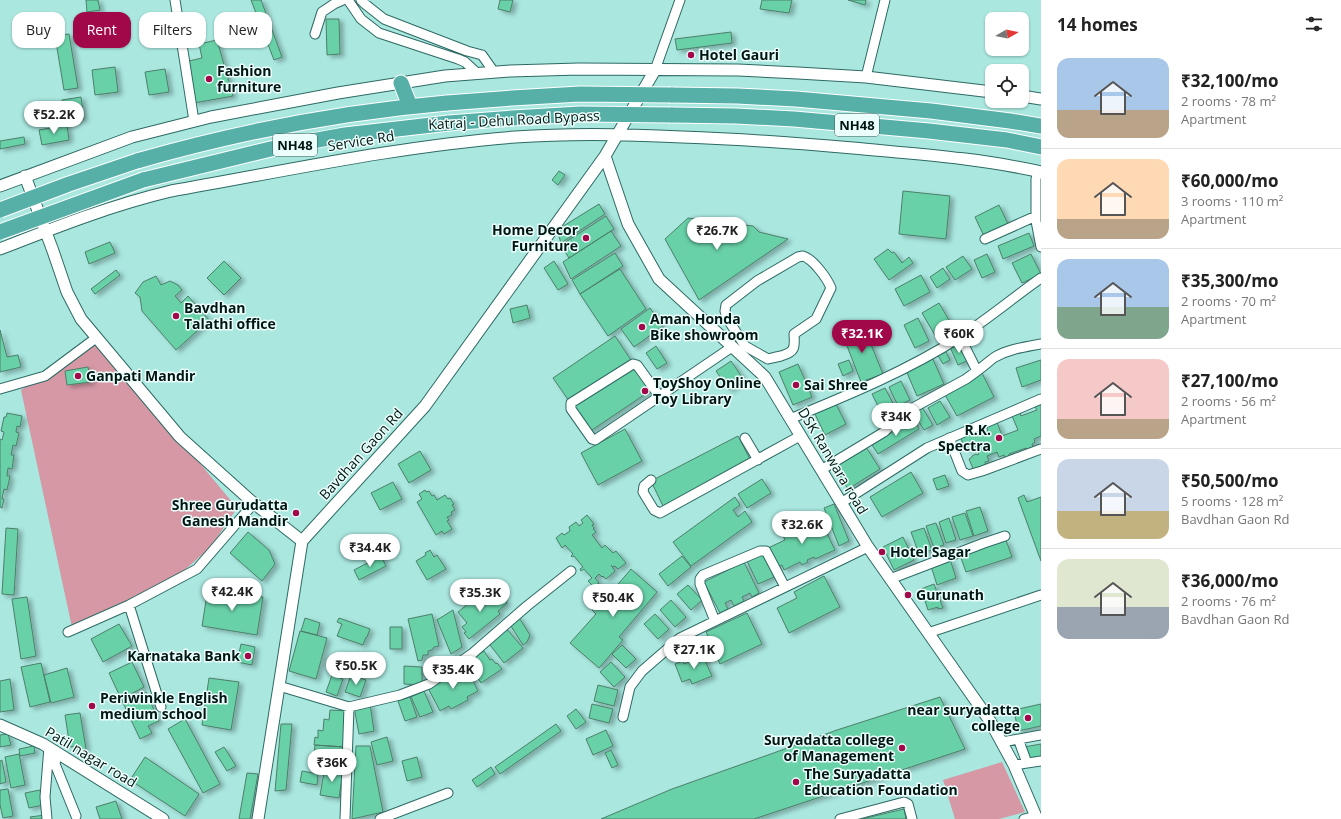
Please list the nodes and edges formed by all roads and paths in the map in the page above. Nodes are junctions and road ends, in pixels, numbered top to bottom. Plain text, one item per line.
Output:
1 (175, 0) edge
2 (343, 0) edge
3 (348, 0) edge
4 (361, 0) edge
5 (680, 0) edge
6 (885, 0) edge
7 (315, 34) dead end
8 (482, 55) junction
9 (465, 62) junction
10 (655, 70) junction
11 (494, 72) junction
12 (476, 73) junction
13 (866, 78) junction
14 (400, 83) junction
15 (985, 91) edge
16 (1029, 97) edge
17 (1041, 99) edge
18 (410, 106) junction
19 (194, 122) junction
20 (1041, 126) edge
21 (618, 134) junction
22 (1041, 147) edge
23 (605, 156) junction
24 (1040, 171) edge
25 (25, 176) junction
26 (0, 186) edge
27 (0, 210) edge
28 (1036, 216) junction
29 (46, 231) junction
30 (0, 232) edge
31 (985, 240) dead end
32 (1041, 247) edge
33 (0, 249) edge
34 (1041, 278) edge
35 (960, 337) junction
36 (96, 338) junction
37 (1041, 344) edge
38 (732, 347) junction
39 (755, 352) junction
40 (746, 360) junction
41 (978, 371) junction
42 (0, 389) edge
43 (660, 397) junction
44 (1041, 399) edge
45 (790, 418) junction
46 (800, 436) junction
47 (745, 438) dead end
48 (949, 438) junction
49 (1041, 449) edge
50 (758, 460) junction
51 (821, 470) junction
52 (651, 480) dead end
53 (254, 503) junction
54 (841, 503) junction
55 (1005, 536) dead end
56 (302, 541) junction
57 (868, 547) junction
58 (571, 571) dead end
59 (890, 579) junction
60 (785, 587) junction
61 (1041, 595) edge
62 (129, 605) junction
63 (715, 621) junction
64 (68, 632) dead end
65 (928, 633) junction
66 (279, 686) junction
67 (161, 707) dead end
68 (349, 707) junction
69 (623, 717) dead end
70 (0, 725) edge
71 (1041, 735) edge
72 (1041, 740) edge
73 (1020, 744) junction
74 (1003, 745) junction
75 (53, 750) junction
76 (1041, 761) edge
77 (1027, 763) junction
78 (1014, 765) junction
79 (448, 793) dead end
80 (76, 816) dead end
81 (1036, 817) edge
82 (47, 819) edge
83 (163, 819) edge
84 (258, 819) edge
85 (345, 819) edge
86 (380, 819) edge
87 (840, 819) edge
88 (912, 819) edge
89 (1024, 819) edge

1 - 19 street
2 - 7 street
3 - 9 street
4 - 8 street
5 - 10 street
6 - 13 street
8 - 9 street
8 - 11 street
9 - 12 street
10 - 11 street
10 - 13 street
10 - 21 street
11 - 12 street
12 - 14 street
13 - 15 street
14 - 18 highway
14 - 19 street
16 - 17 street
18 - 20 highway, Katraj - Dehu Road Bypass / NH48, bridge
18 - 27 highway, Katraj - Dehu Road Bypass / NH48, bridge
19 - 25 street
21 - 23 street
21 - 24 street, Service Rd
21 - 29 street, Service Rd
22 - 30 highway, Katraj - Dehu Road Bypass / NH48, bridge
23 - 38 street, DSK Ranwara road
23 - 56 street, Bavdhan Gaon Rd
24 - 28 street
25 - 26 street
25 - 29 street
28 - 31 street
28 - 32 street
29 - 33 street, Service Rd
29 - 36 street
34 - 35 street
35 - 41 street
35 - 45 street
36 - 42 street
36 - 53 street
37 - 41 street
38 - 40 street, DSK Ranwara road
38 - 43 street
39 - 39 street
39 - 40 street
40 - 45 street, DSK Ranwara road
41 - 51 street
43 - 43 street
44 - 48 street
45 - 46 street, DSK Ranwara road
46 - 50 street
46 - 51 street, DSK Ranwara road
47 - 50 street
48 - 49 street
48 - 54 street
50 - 52 street
51 - 54 street, DSK Ranwara road
53 - 56 street
53 - 62 street
54 - 57 street, DSK Ranwara road
55 - 59 street
56 - 66 street
57 - 59 street, DSK Ranwara road
57 - 60 street
58 - 68 street
59 - 65 street, DSK Ranwara road
60 - 63 street
60 - 63 street
61 - 65 street
62 - 64 street
62 - 67 street
63 - 69 street
65 - 74 street, DSK Ranwara road
66 - 68 street
66 - 84 street
68 - 85 street
70 - 75 street, Patil nagar road
71 - 74 street
72 - 73 street
73 - 74 street
73 - 77 street
74 - 78 street, DSK Ranwara road
75 - 80 street
75 - 82 street
75 - 83 street, Patil nagar road
76 - 77 street
77 - 78 street
78 - 81 street, DSK Ranwara road
79 - 86 street
81 - 89 street
87 - 88 street

